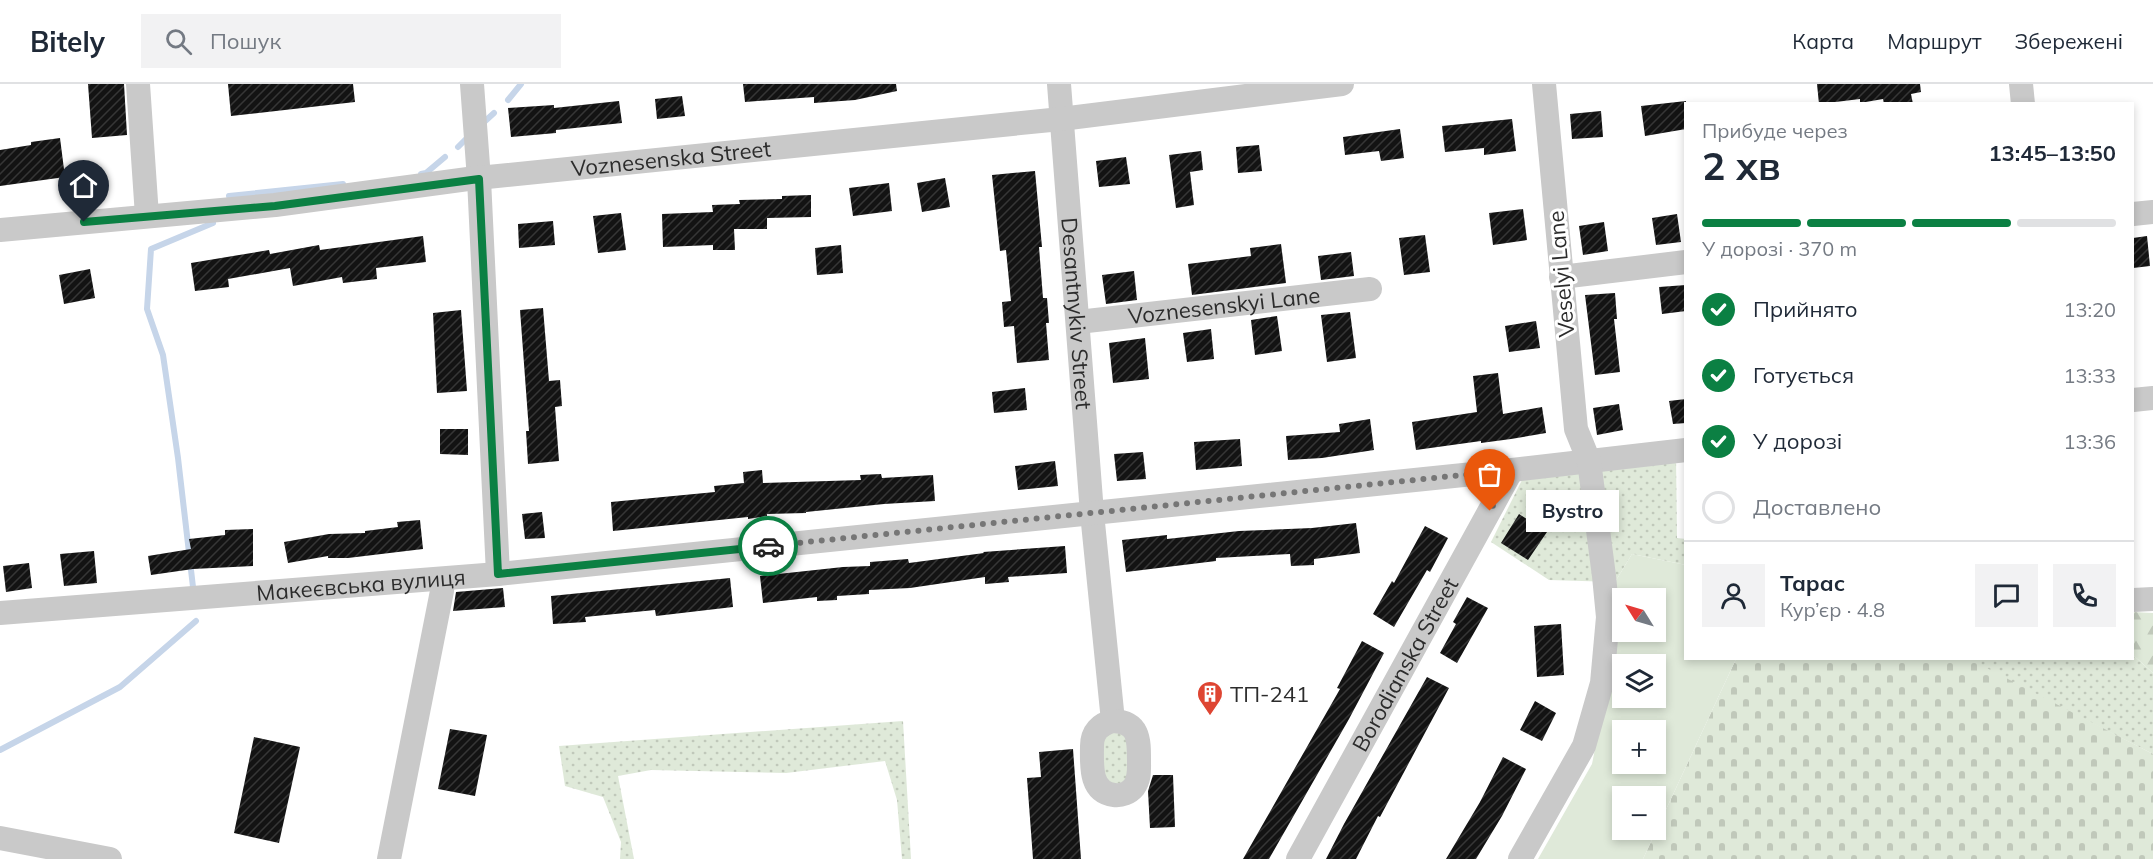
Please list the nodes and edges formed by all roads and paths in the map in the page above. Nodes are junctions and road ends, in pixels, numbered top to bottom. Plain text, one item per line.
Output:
1 (138, 84) edge
2 (472, 84) edge
3 (1059, 84) edge
4 (1342, 84) edge
5 (1544, 84) edge
6 (2021, 84) edge
7 (2023, 102) edge
8 (1061, 119) junction
9 (479, 179) junction
10 (2153, 212) edge
11 (2134, 214) edge
12 (147, 216) junction
13 (0, 230) edge
14 (1684, 262) edge
15 (1560, 277) junction
16 (1370, 289) dead end
17 (1078, 322) junction
18 (2153, 398) edge
19 (2134, 400) edge
20 (1684, 450) edge
21 (1588, 461) junction
22 (1512, 470) junction
23 (1092, 513) junction
24 (498, 574) junction
25 (443, 579) junction
26 (2153, 599) edge
27 (2134, 600) edge
28 (0, 613) edge
29 (1113, 720) dead end
30 (0, 838) edge
31 (110, 859) edge
32 (389, 859) edge
33 (1298, 859) edge
34 (1520, 859) edge

1 - 12 street
2 - 9 street
3 - 8 street, Desantnykiv Street
4 - 8 street, Voznesenska Street
5 - 15 street, Veselyi Lane
6 - 7 street
8 - 9 street, Voznesenska Street
8 - 17 street, Desantnykiv Street
9 - 12 street, Voznesenska Street
9 - 24 street
10 - 11 street
12 - 13 street, Voznesenska Street
14 - 15 street
15 - 21 street, Veselyi Lane
16 - 17 street, Voznesenskyi Lane
17 - 23 street, Desantnykiv Street
18 - 19 street
20 - 21 street, Макеєвська вулиця
21 - 22 street, Макеєвська вулиця
21 - 34 street, Veselyi Lane
22 - 23 street, Макеєвська вулиця
22 - 33 street, Borodianska Street
23 - 24 street, Макеєвська вулиця
23 - 29 street, Desantnykiv Street
24 - 25 street, Макеєвська вулиця
25 - 28 street, Макеєвська вулиця
25 - 32 street
26 - 27 street
30 - 31 street

